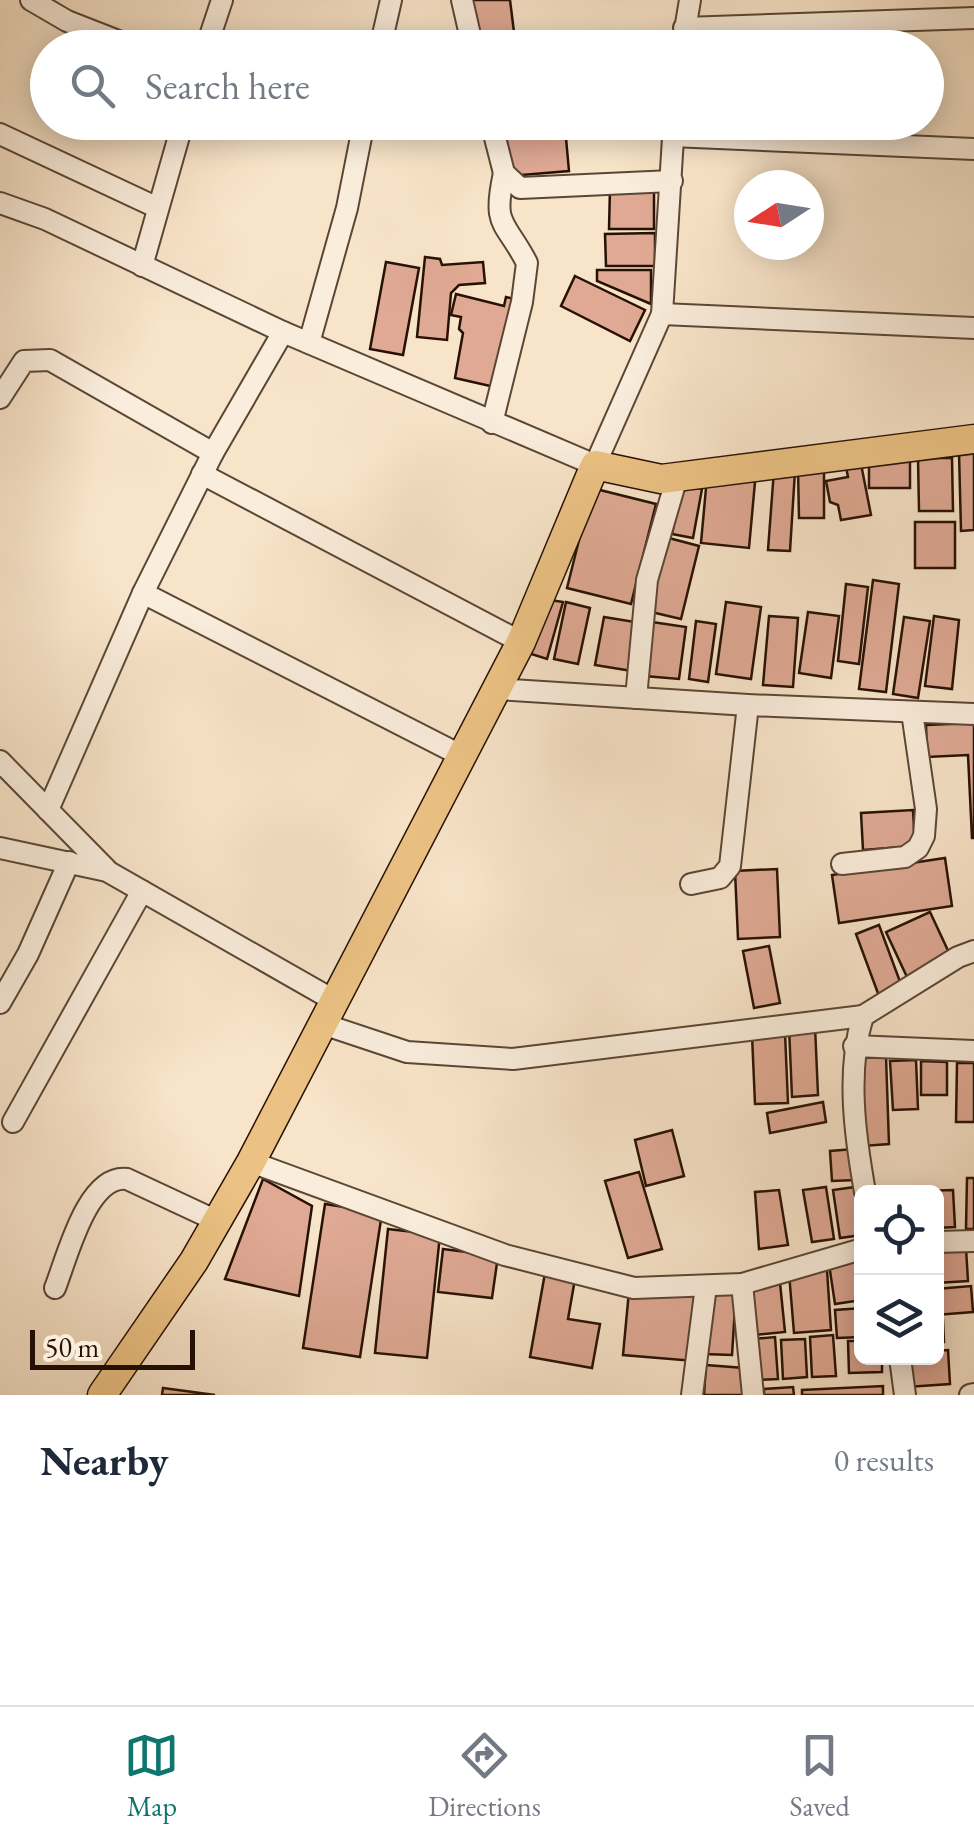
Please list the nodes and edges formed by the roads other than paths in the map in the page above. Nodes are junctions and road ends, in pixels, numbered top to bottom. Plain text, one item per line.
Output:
1 (32, 0) edge
2 (222, 0) edge
3 (391, 0) edge
4 (462, 0) edge
5 (690, 0) edge
6 (974, 18) edge
7 (90, 30) edge
8 (212, 30) edge
9 (384, 30) edge
10 (470, 30) edge
11 (684, 30) edge
12 (799, 30) edge
13 (0, 134) edge
14 (178, 140) edge
15 (361, 140) edge
16 (496, 140) edge
17 (673, 140) edge
18 (839, 140) edge
19 (974, 149) edge
20 (504, 173) junction
21 (672, 181) junction
22 (0, 202) edge
23 (158, 208) junction
24 (142, 266) junction
25 (662, 314) junction
26 (974, 328) edge
27 (282, 332) junction
28 (309, 344) junction
29 (0, 398) edge
30 (492, 424) junction
31 (974, 439) edge
32 (213, 453) junction
33 (595, 465) junction
34 (202, 474) junction
35 (676, 477) junction
36 (143, 593) junction
37 (521, 642) junction
38 (497, 689) junction
39 (636, 698) junction
40 (748, 705) junction
41 (912, 712) junction
42 (974, 714) edge
43 (462, 756) junction
44 (0, 761) edge
45 (48, 810) junction
46 (0, 848) edge
47 (69, 862) junction
48 (842, 864) dead end
49 (107, 870) junction
50 (691, 884) dead end
51 (142, 890) junction
52 (974, 952) edge
53 (0, 1003) edge
54 (329, 1013) junction
55 (863, 1016) junction
56 (854, 1046) junction
57 (974, 1051) edge
58 (13, 1122) dead end
59 (252, 1162) junction
60 (863, 1185) edge
61 (217, 1222) junction
62 (974, 1241) edge
63 (944, 1242) edge
64 (854, 1251) edge
65 (742, 1284) junction
66 (706, 1286) junction
67 (55, 1288) dead end
68 (901, 1365) edge
69 (102, 1395) edge
70 (692, 1395) edge
71 (752, 1395) edge
72 (905, 1395) edge

1 - 7 street
2 - 8 street
3 - 9 street
4 - 10 street
5 - 11 street
6 - 12 street
13 - 23 street
14 - 23 street
15 - 28 street
16 - 20 street
17 - 21 street
18 - 19 street
20 - 21 street
20 - 30 street
21 - 25 street
22 - 24 street
23 - 24 street
24 - 27 street
25 - 26 street
25 - 33 street
27 - 28 street
27 - 32 street
28 - 30 street
29 - 32 street
30 - 33 street
31 - 35 main road
32 - 34 street
33 - 35 main road
33 - 37 main road
34 - 36 street
34 - 37 street
35 - 39 street
36 - 43 street
36 - 45 street
37 - 38 main road
38 - 39 street
38 - 43 main road
39 - 40 street
40 - 41 street
40 - 50 street
41 - 42 street
41 - 48 street
43 - 54 main road
44 - 45 street
45 - 49 street
46 - 47 street
47 - 49 street
47 - 53 street
49 - 51 street
51 - 54 street
51 - 58 street
52 - 55 street
54 - 55 street
54 - 59 main road
55 - 56 street
56 - 57 street
56 - 60 street
59 - 61 main road
59 - 66 street
61 - 67 street
61 - 69 main road
62 - 63 street
64 - 65 street
65 - 66 street
65 - 71 street
66 - 70 street
68 - 72 street

